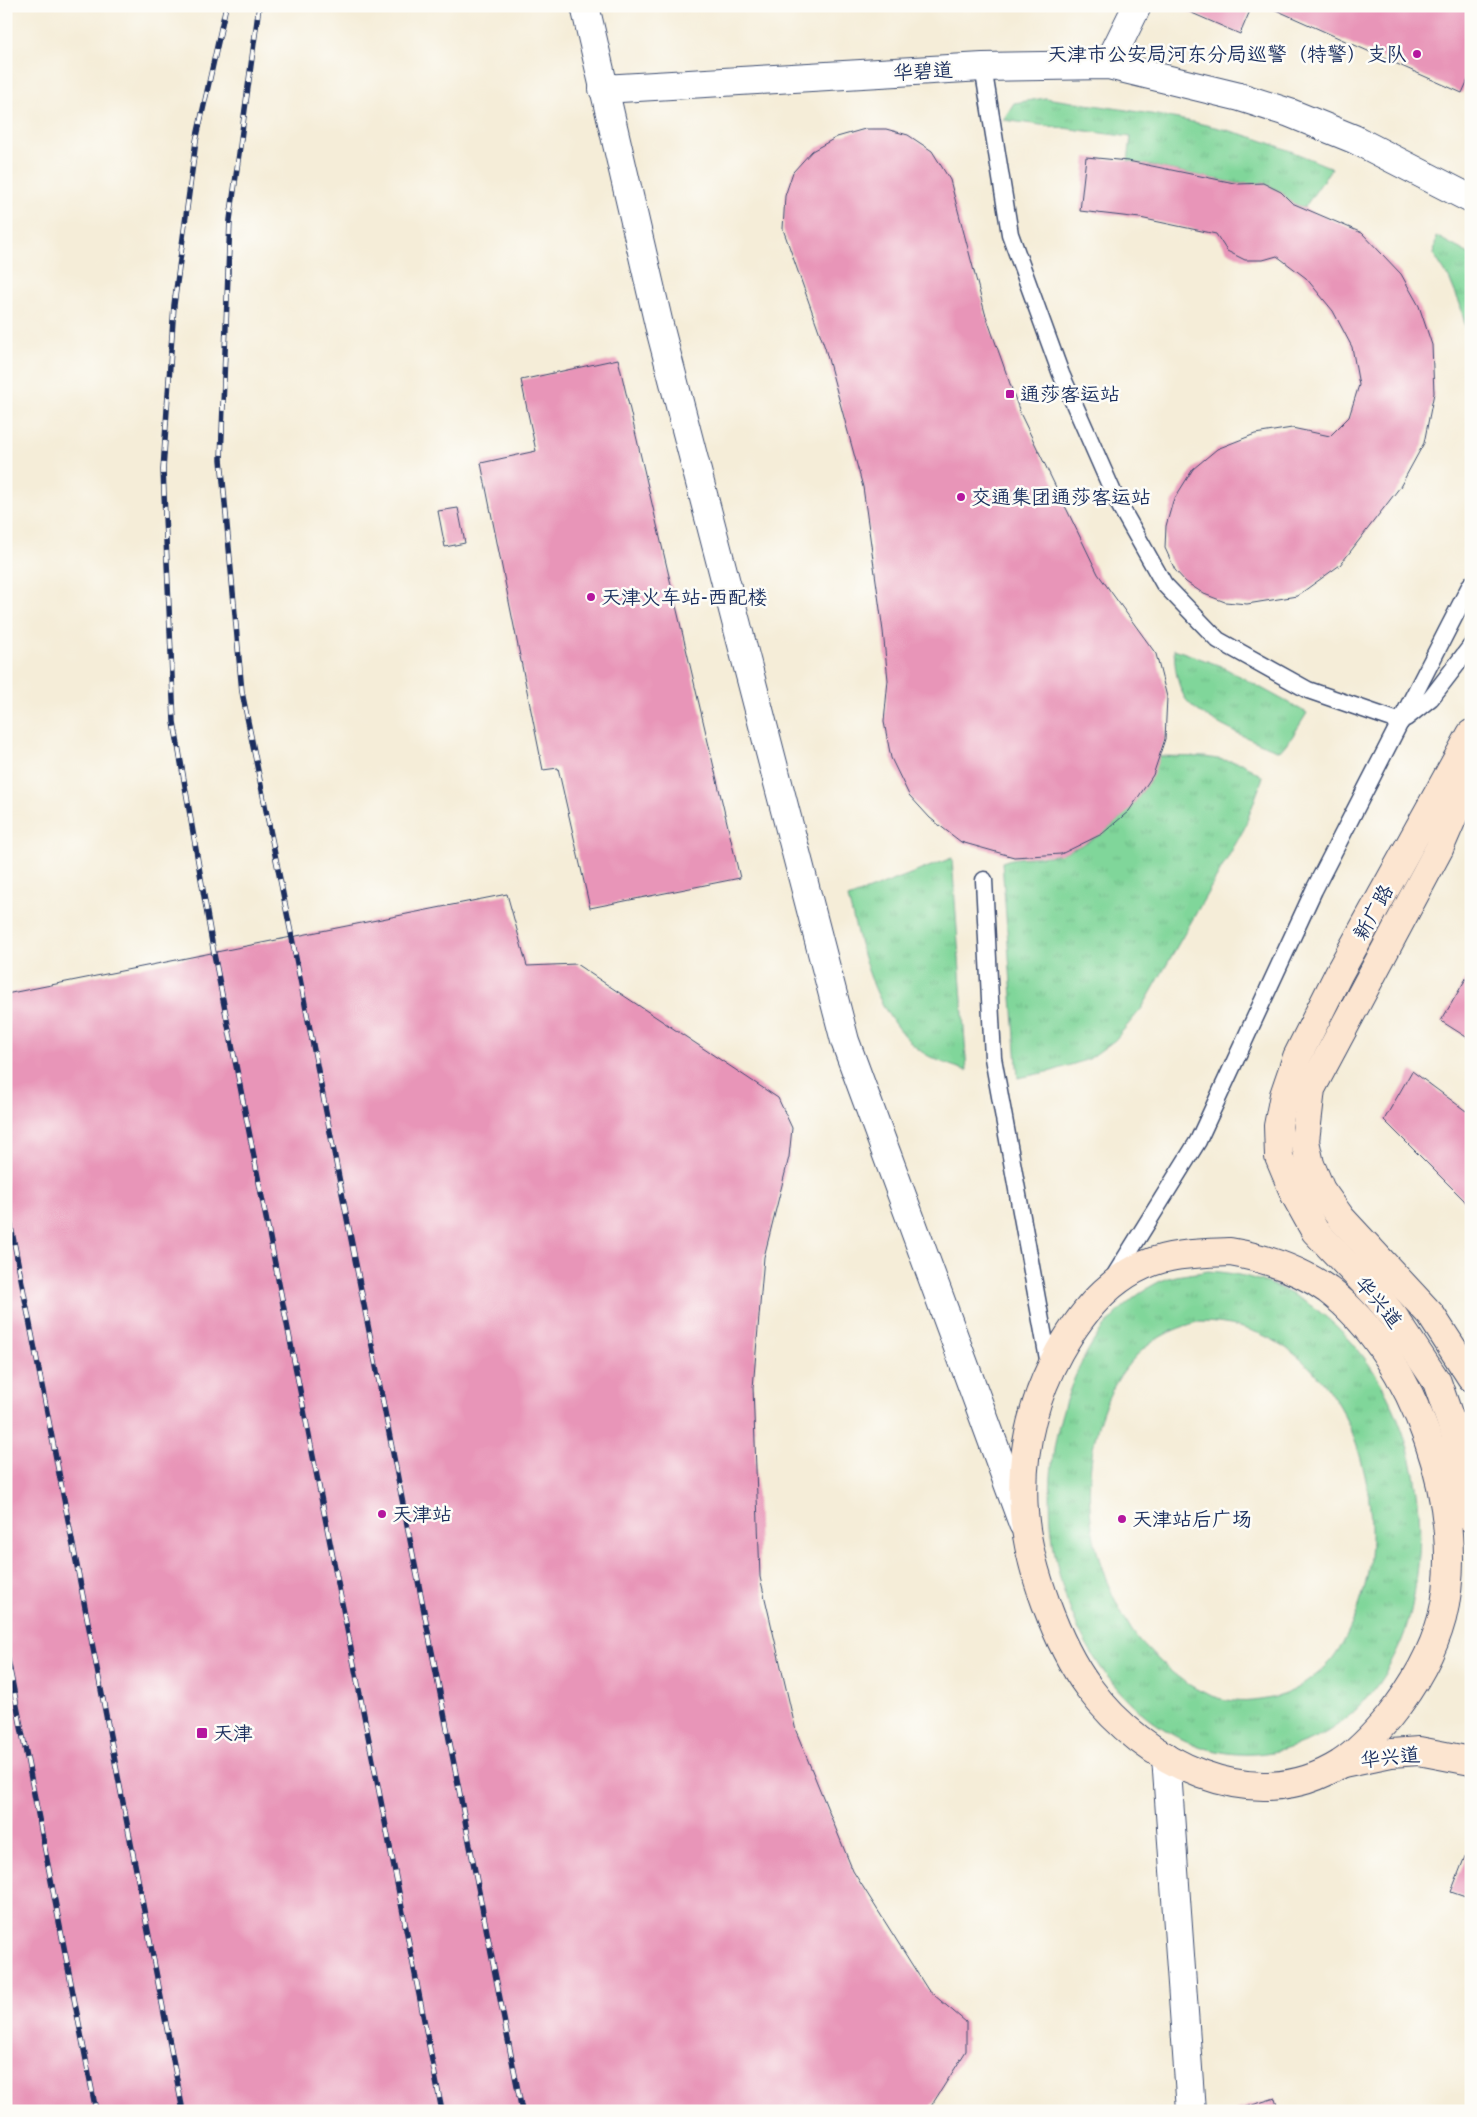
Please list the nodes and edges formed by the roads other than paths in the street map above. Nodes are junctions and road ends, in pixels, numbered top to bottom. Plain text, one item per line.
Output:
1 (585, 6) edge
2 (1137, 6) edge
3 (1108, 65) junction
4 (983, 67) junction
5 (603, 90) junction
6 (1471, 199) edge
7 (1471, 584) edge
8 (1471, 646) edge
9 (1401, 722) junction
10 (1471, 734) edge
11 (1471, 775) edge
12 (984, 880) dead end
13 (1284, 1095) joint
14 (1106, 1288) junction
15 (1050, 1370) junction
16 (1471, 1378) edge
17 (1471, 1518) edge
18 (1027, 1537) junction
19 (1166, 1757) junction
20 (1471, 1761) edge
21 (1339, 1764) junction
22 (1192, 2111) edge

1 - 5 street
2 - 3 street
3 - 4 street, 华碧道
3 - 6 street, 华碧道
4 - 5 street, 华碧道
4 - 9 lane
5 - 18 street
7 - 9 lane
8 - 9 lane
9 - 14 lane
10 - 13 main road, 新广路
11 - 16 main road
12 - 15 lane
13 - 17 main road, 华兴道
14 - 15 main road
14 - 21 main road
15 - 18 main road
18 - 19 main road
19 - 21 main road
19 - 22 street
20 - 21 main road, 华兴道

